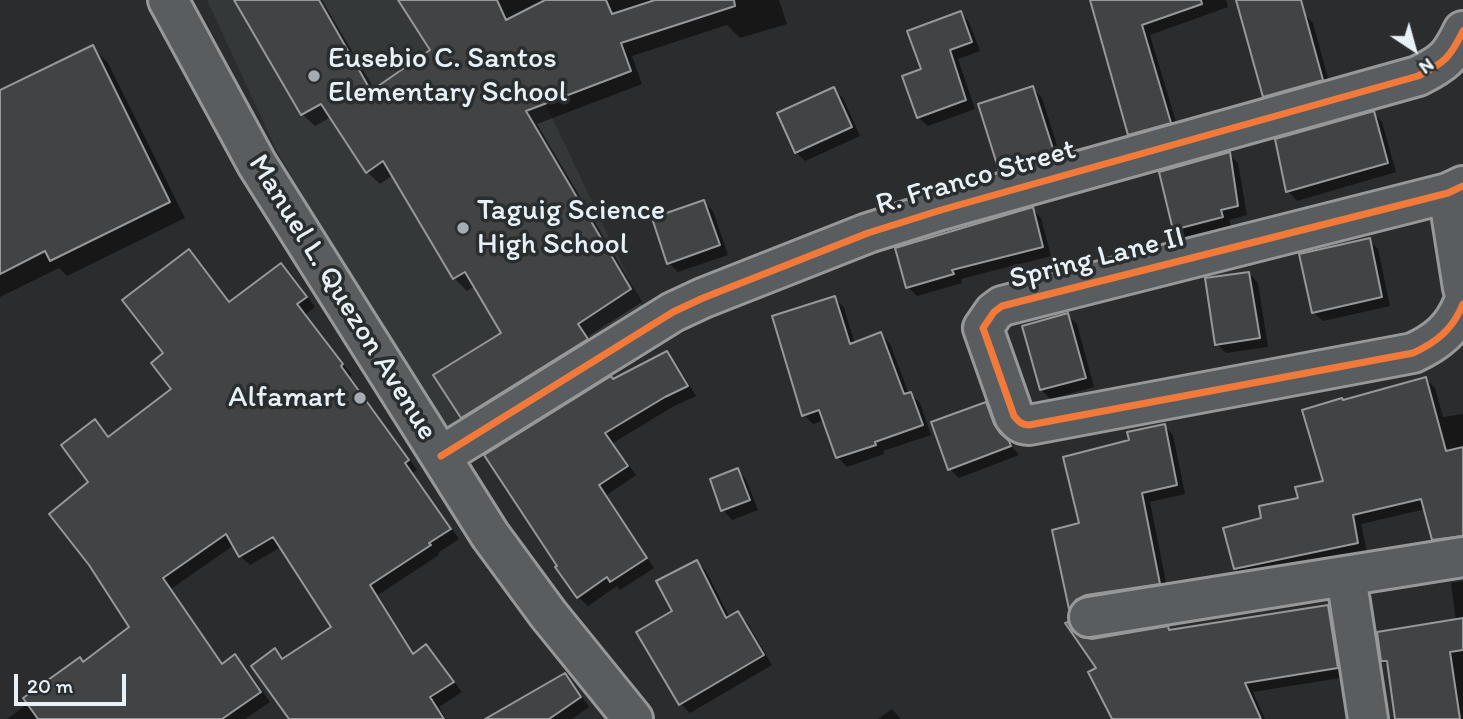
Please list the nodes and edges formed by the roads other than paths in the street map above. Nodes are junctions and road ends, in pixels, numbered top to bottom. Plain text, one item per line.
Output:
1 (168, 0) edge
2 (1463, 32) edge
3 (1456, 189) edge
4 (1463, 288) edge
5 (1463, 304) edge
6 (441, 457) junction
7 (1463, 557) edge
8 (1346, 576) junction
9 (1089, 617) dead end
10 (633, 719) edge
11 (1368, 719) edge

1 - 6 street, Manuel L. Quezon Avenue
2 - 6 street, R. Franco Street
3 - 4 street, Spring Lane II
3 - 5 street, Spring Lane II
6 - 10 street, Manuel L. Quezon Avenue
7 - 8 street
8 - 9 street
8 - 11 street

